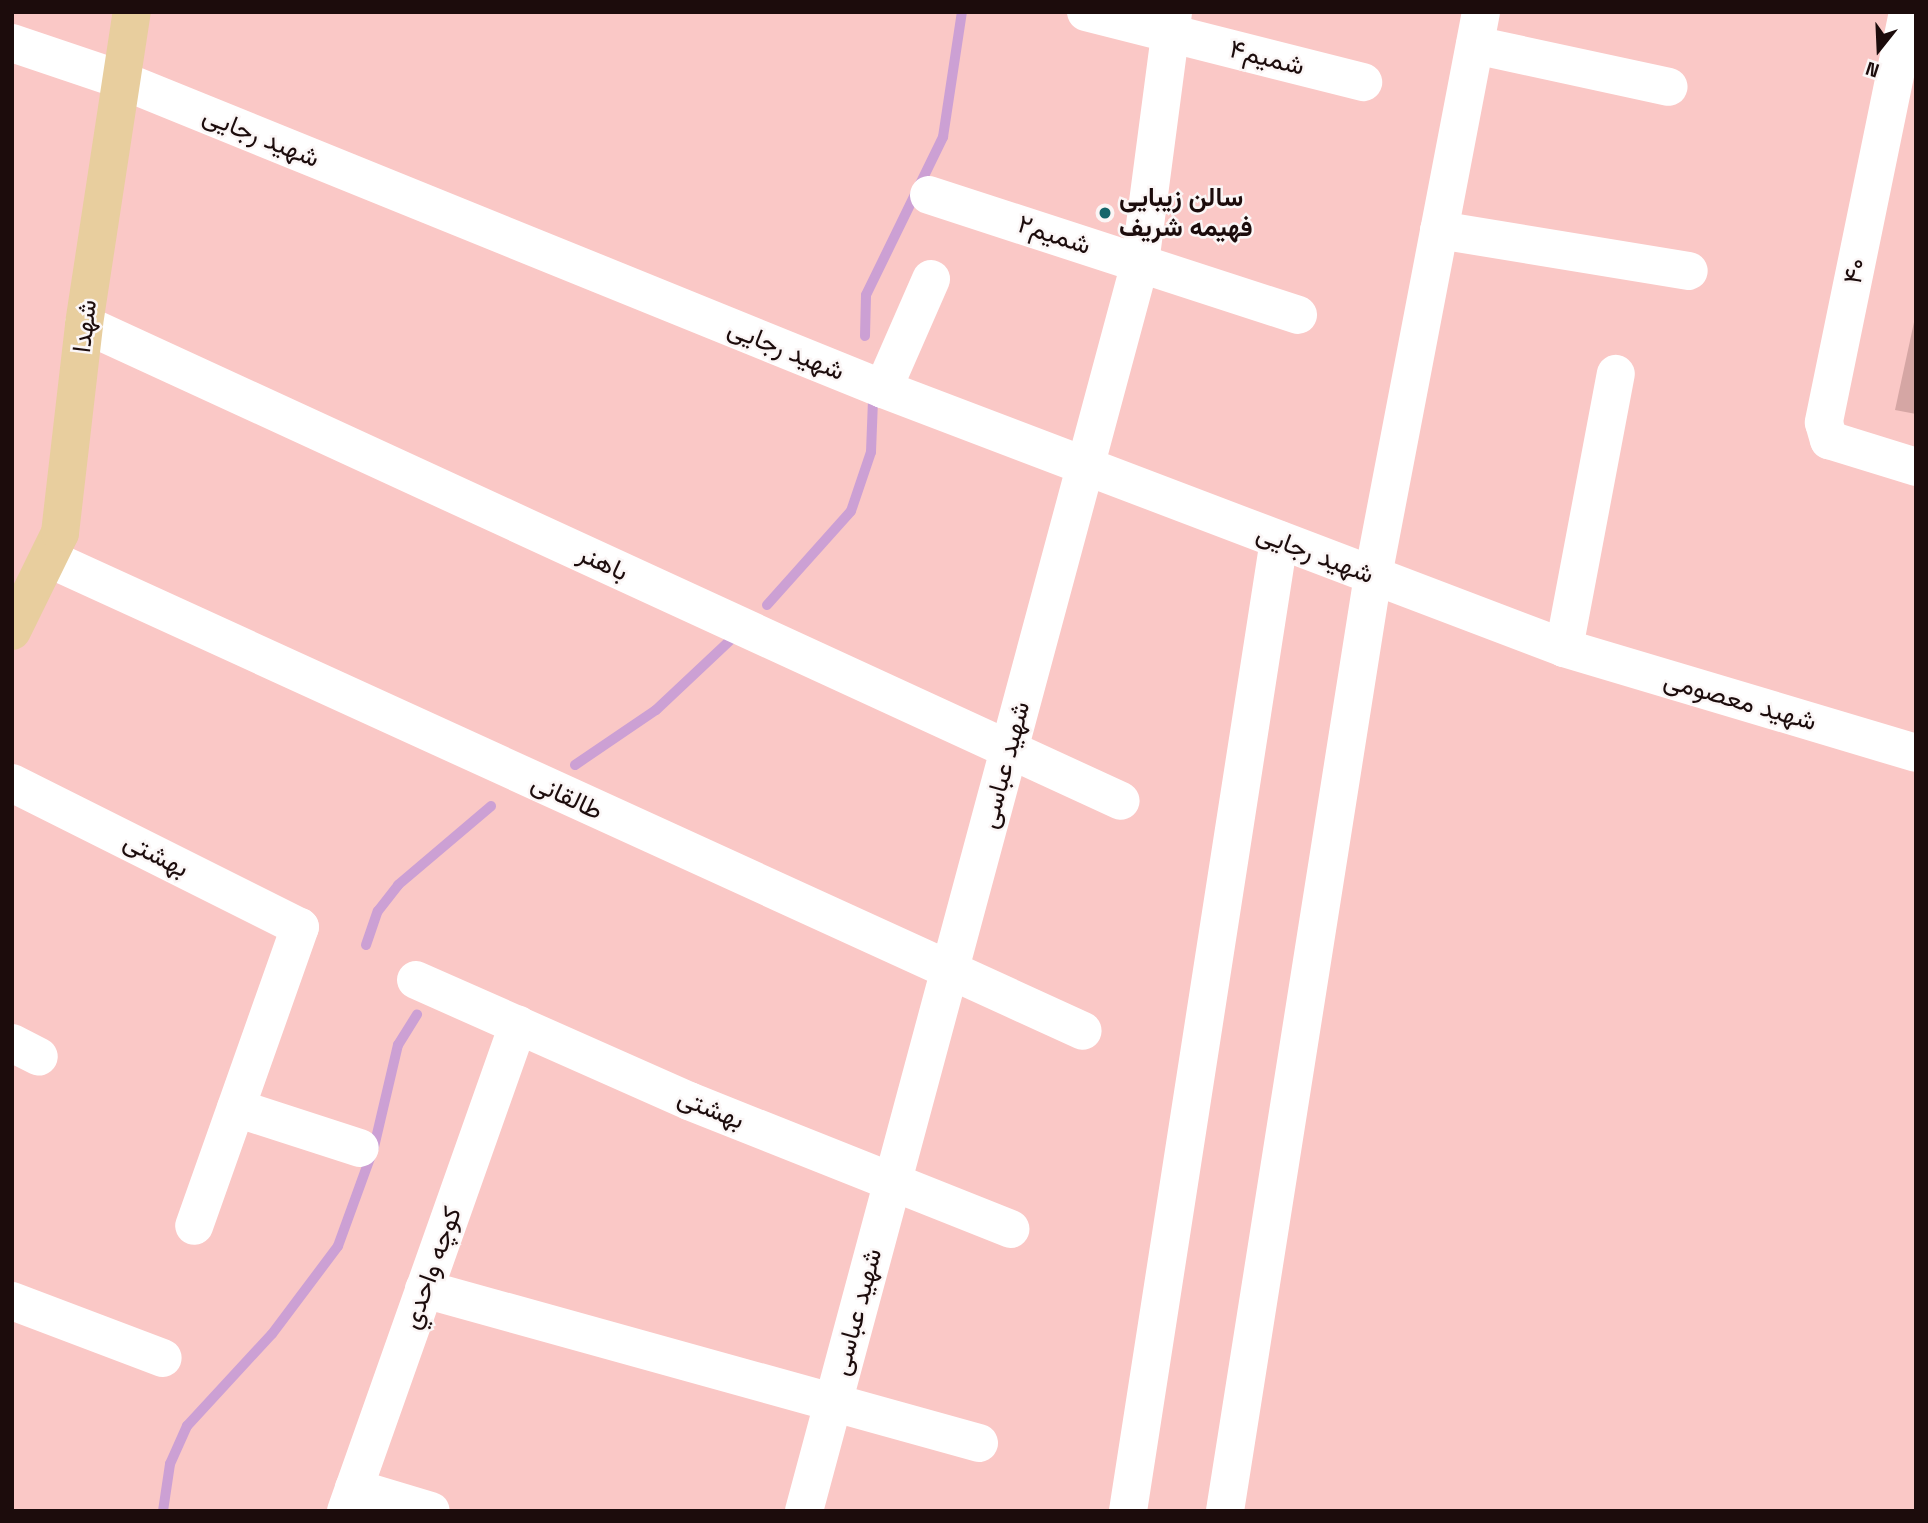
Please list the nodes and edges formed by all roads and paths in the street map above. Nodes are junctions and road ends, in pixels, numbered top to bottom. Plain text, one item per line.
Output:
1 (132, 12) edge
2 (1086, 12) edge
3 (1908, 12) edge
4 (1172, 23) edge
5 (1478, 29) edge
6 (12, 43) edge
7 (121, 80) junction
8 (1363, 82) dead end
9 (1669, 87) dead end
10 (929, 195) dead end
11 (1439, 230) junction
12 (1140, 263) junction
13 (1689, 271) dead end
14 (932, 279) dead end
15 (1298, 315) dead end
16 (84, 324) junction
17 (1616, 374) dead end
18 (883, 389) junction
19 (1087, 466) junction
20 (1916, 467) edge
21 (1279, 540) junction
22 (1373, 576) junction
23 (33, 577) edge
24 (12, 631) edge
25 (1564, 648) junction
26 (1009, 750) junction
27 (1916, 753) edge
28 (12, 783) edge
29 (1121, 801) dead end
30 (949, 972) junction
31 (416, 980) dead end
32 (518, 1025) junction
33 (1083, 1031) dead end
34 (236, 1108) junction
35 (360, 1148) dead end
36 (892, 1182) junction
37 (194, 1226) dead end
38 (1010, 1229) dead end
39 (424, 1289) junction
40 (12, 1301) edge
41 (163, 1358) dead end
42 (833, 1403) junction
43 (979, 1443) dead end
44 (350, 1499) edge
45 (431, 1511) edge
46 (804, 1511) edge
47 (1128, 1511) edge
48 (1225, 1511) edge

1 - 7 main road, شهدا
2 - 4 street, شمیم۴
3 - 20 street, ۴۰
4 - 8 street, شمیم۴
4 - 12 street, شهید عباسی
5 - 9 street
5 - 11 street
6 - 7 street, شهید رجایی
7 - 16 main road, شهدا
7 - 18 street, شهید رجایی
10 - 12 street, شمیم۲
11 - 13 street
11 - 22 street
12 - 15 street, شمیم۲
12 - 19 street, شهید عباسی
14 - 18 street
16 - 23 main road, شهدا
16 - 26 street, باهنر
17 - 25 street
18 - 19 street, شهید رجایی
19 - 21 street, شهید رجایی
19 - 26 street, شهید عباسی
21 - 22 street, شهید رجایی
21 - 47 street
22 - 25 street, شهید رجایی
22 - 48 street
23 - 24 main road, شهدا
23 - 30 street, طالقانی
25 - 27 street, شهید معصومی
26 - 29 street, باهنر
26 - 30 street, شهید عباسی
28 - 34 street, بهشتی
30 - 33 street, طالقانی
30 - 36 street, شهید عباسی
31 - 32 street, بهشتی
32 - 36 street, بهشتی
32 - 39 street, كوچه واحدي
34 - 35 street
34 - 37 street
36 - 38 street, بهشتی
36 - 42 street, شهید عباسی
39 - 42 street
39 - 44 street, كوچه واحدي
40 - 41 street
42 - 43 street
42 - 46 street, شهید عباسی
44 - 45 street

